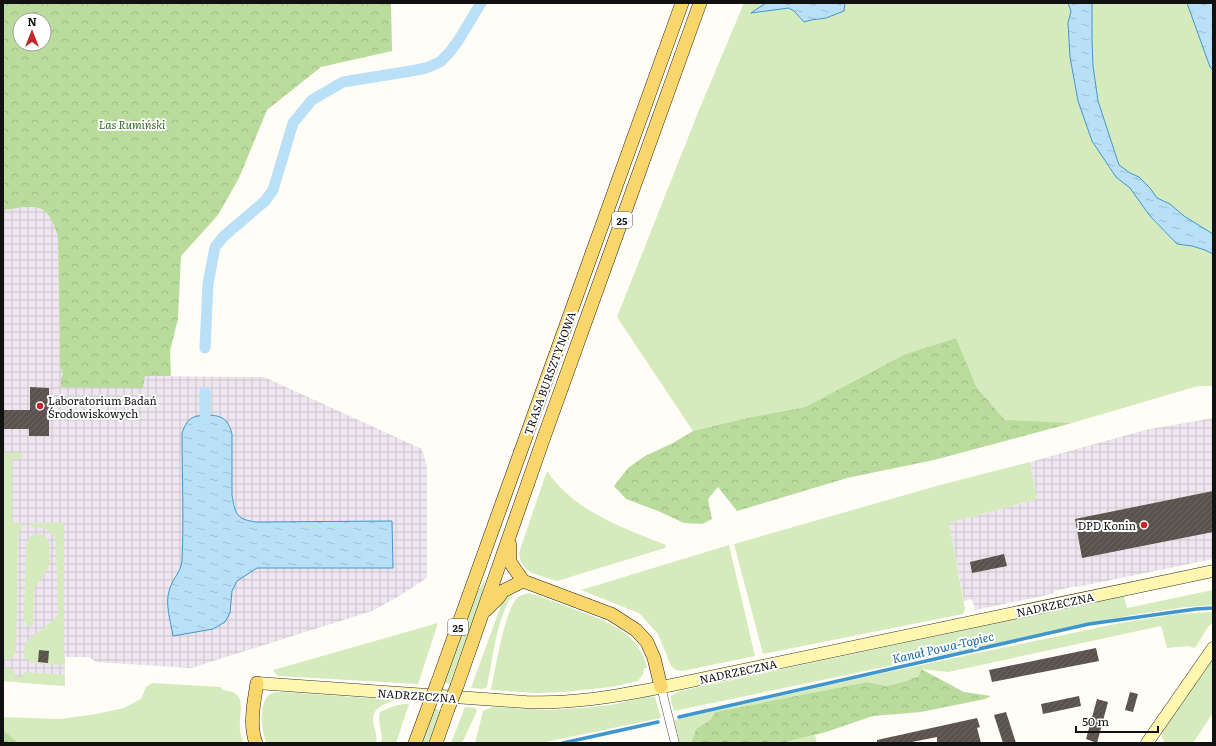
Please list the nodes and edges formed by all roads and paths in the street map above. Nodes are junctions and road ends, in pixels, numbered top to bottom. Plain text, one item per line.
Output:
1 (682, 3) edge
2 (700, 3) edge
3 (511, 533) junction
4 (1213, 571) edge
5 (523, 581) junction
6 (483, 613) junction
7 (1213, 648) edge
8 (257, 683) joint
9 (661, 687) junction
10 (256, 743) edge
11 (415, 743) edge
12 (436, 743) edge
13 (675, 743) edge
14 (1147, 743) edge

1 - 11 main road, TRASA BURSZTYNOWA / 25, bridge
2 - 3 main road, TRASA BURSZTYNOWA / 25
3 - 5 main road
3 - 6 main road, TRASA BURSZTYNOWA / 25
4 - 9 street, NADRZECZNA
5 - 6 main road
5 - 9 main road
6 - 12 main road, TRASA BURSZTYNOWA / 25, bridge
7 - 14 street
8 - 9 street, NADRZECZNA
8 - 10 main road
9 - 13 street

